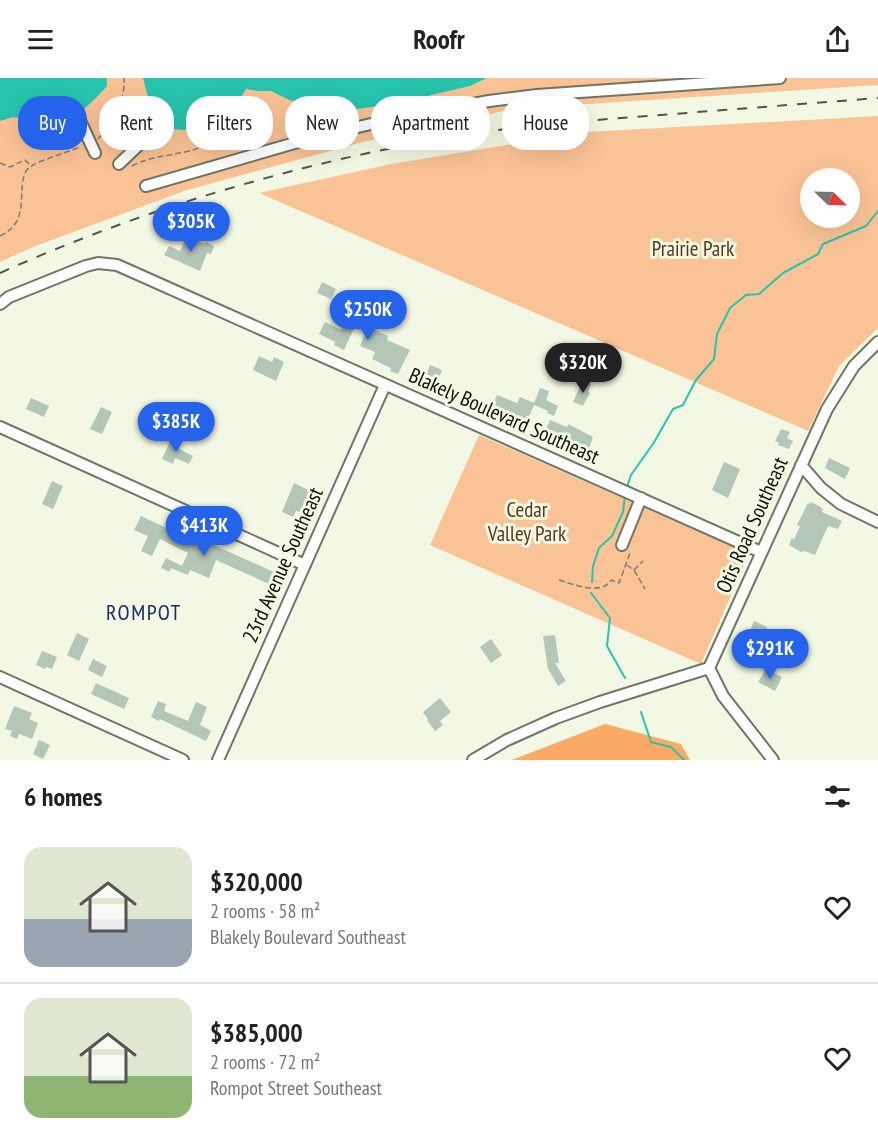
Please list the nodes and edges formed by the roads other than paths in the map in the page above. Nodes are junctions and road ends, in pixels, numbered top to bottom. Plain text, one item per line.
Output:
1 (780, 78) edge
2 (87, 136) edge
3 (137, 150) edge
4 (94, 153) dead end
5 (122, 167) road end
6 (146, 186) dead end
7 (0, 304) edge
8 (878, 342) edge
9 (385, 385) junction
10 (0, 427) edge
11 (801, 465) junction
12 (639, 497) junction
13 (878, 522) edge
14 (622, 545) road end
15 (761, 552) junction
16 (305, 565) junction
17 (709, 668) junction
18 (0, 677) edge
19 (183, 760) edge
20 (218, 760) edge
21 (473, 760) edge
22 (773, 760) edge

1 - 6 street
2 - 4 street
3 - 5 street
7 - 9 street, Blakely Boulevard Southeast
8 - 11 street, Otis Road Southeast
9 - 12 street, Blakely Boulevard Southeast
9 - 16 street, 23rd Avenue Southeast
10 - 16 street
11 - 13 street
11 - 15 street, Otis Road Southeast
12 - 14 street
12 - 15 street, Blakely Boulevard Southeast
15 - 17 street, Otis Road Southeast
16 - 20 street, 23rd Avenue Southeast
17 - 21 street
17 - 22 street
18 - 19 street

